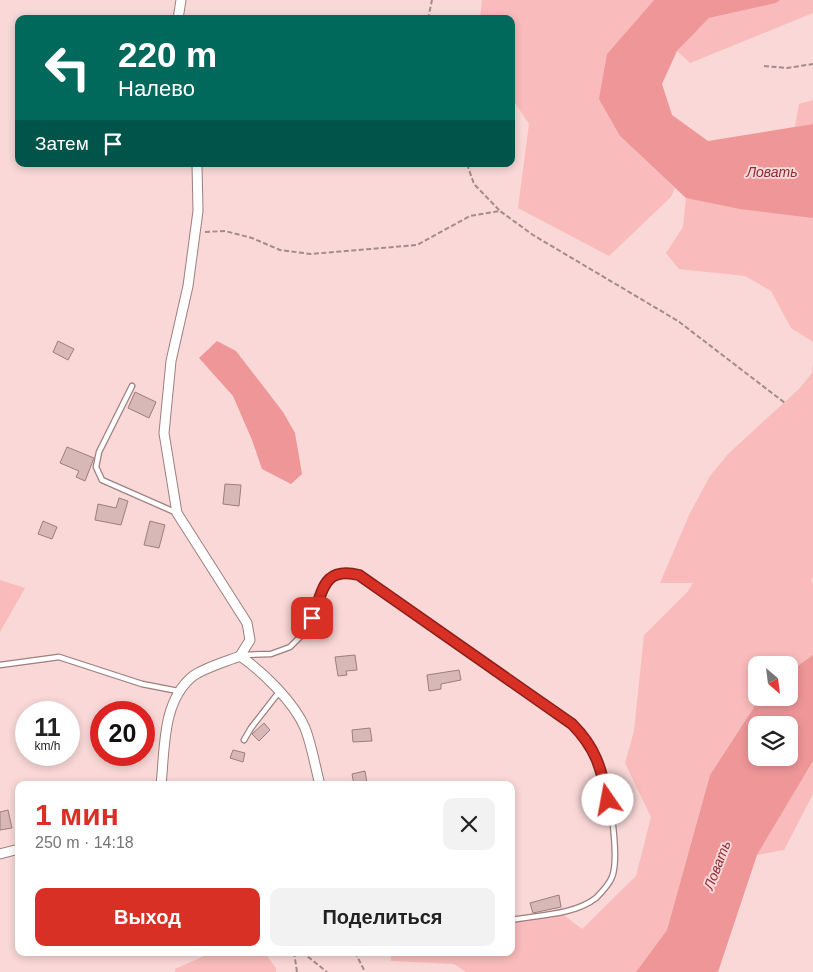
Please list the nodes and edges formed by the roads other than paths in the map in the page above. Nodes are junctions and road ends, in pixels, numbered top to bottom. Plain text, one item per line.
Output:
1 (181, 0) edge
2 (179, 15) edge
3 (197, 167) edge
4 (132, 386) dead end
5 (177, 513) junction
6 (240, 656) junction
7 (0, 665) edge
8 (178, 691) junction
9 (279, 692) junction
10 (244, 740) dead end
11 (161, 781) edge
12 (319, 781) edge
13 (15, 850) edge
14 (0, 854) edge
15 (515, 919) edge

1 - 2 street
3 - 5 street
4 - 5 lane
5 - 6 street
6 - 8 street
6 - 9 street
6 - 15 lane
7 - 8 lane
8 - 11 street
9 - 10 lane
9 - 12 street
13 - 14 street

